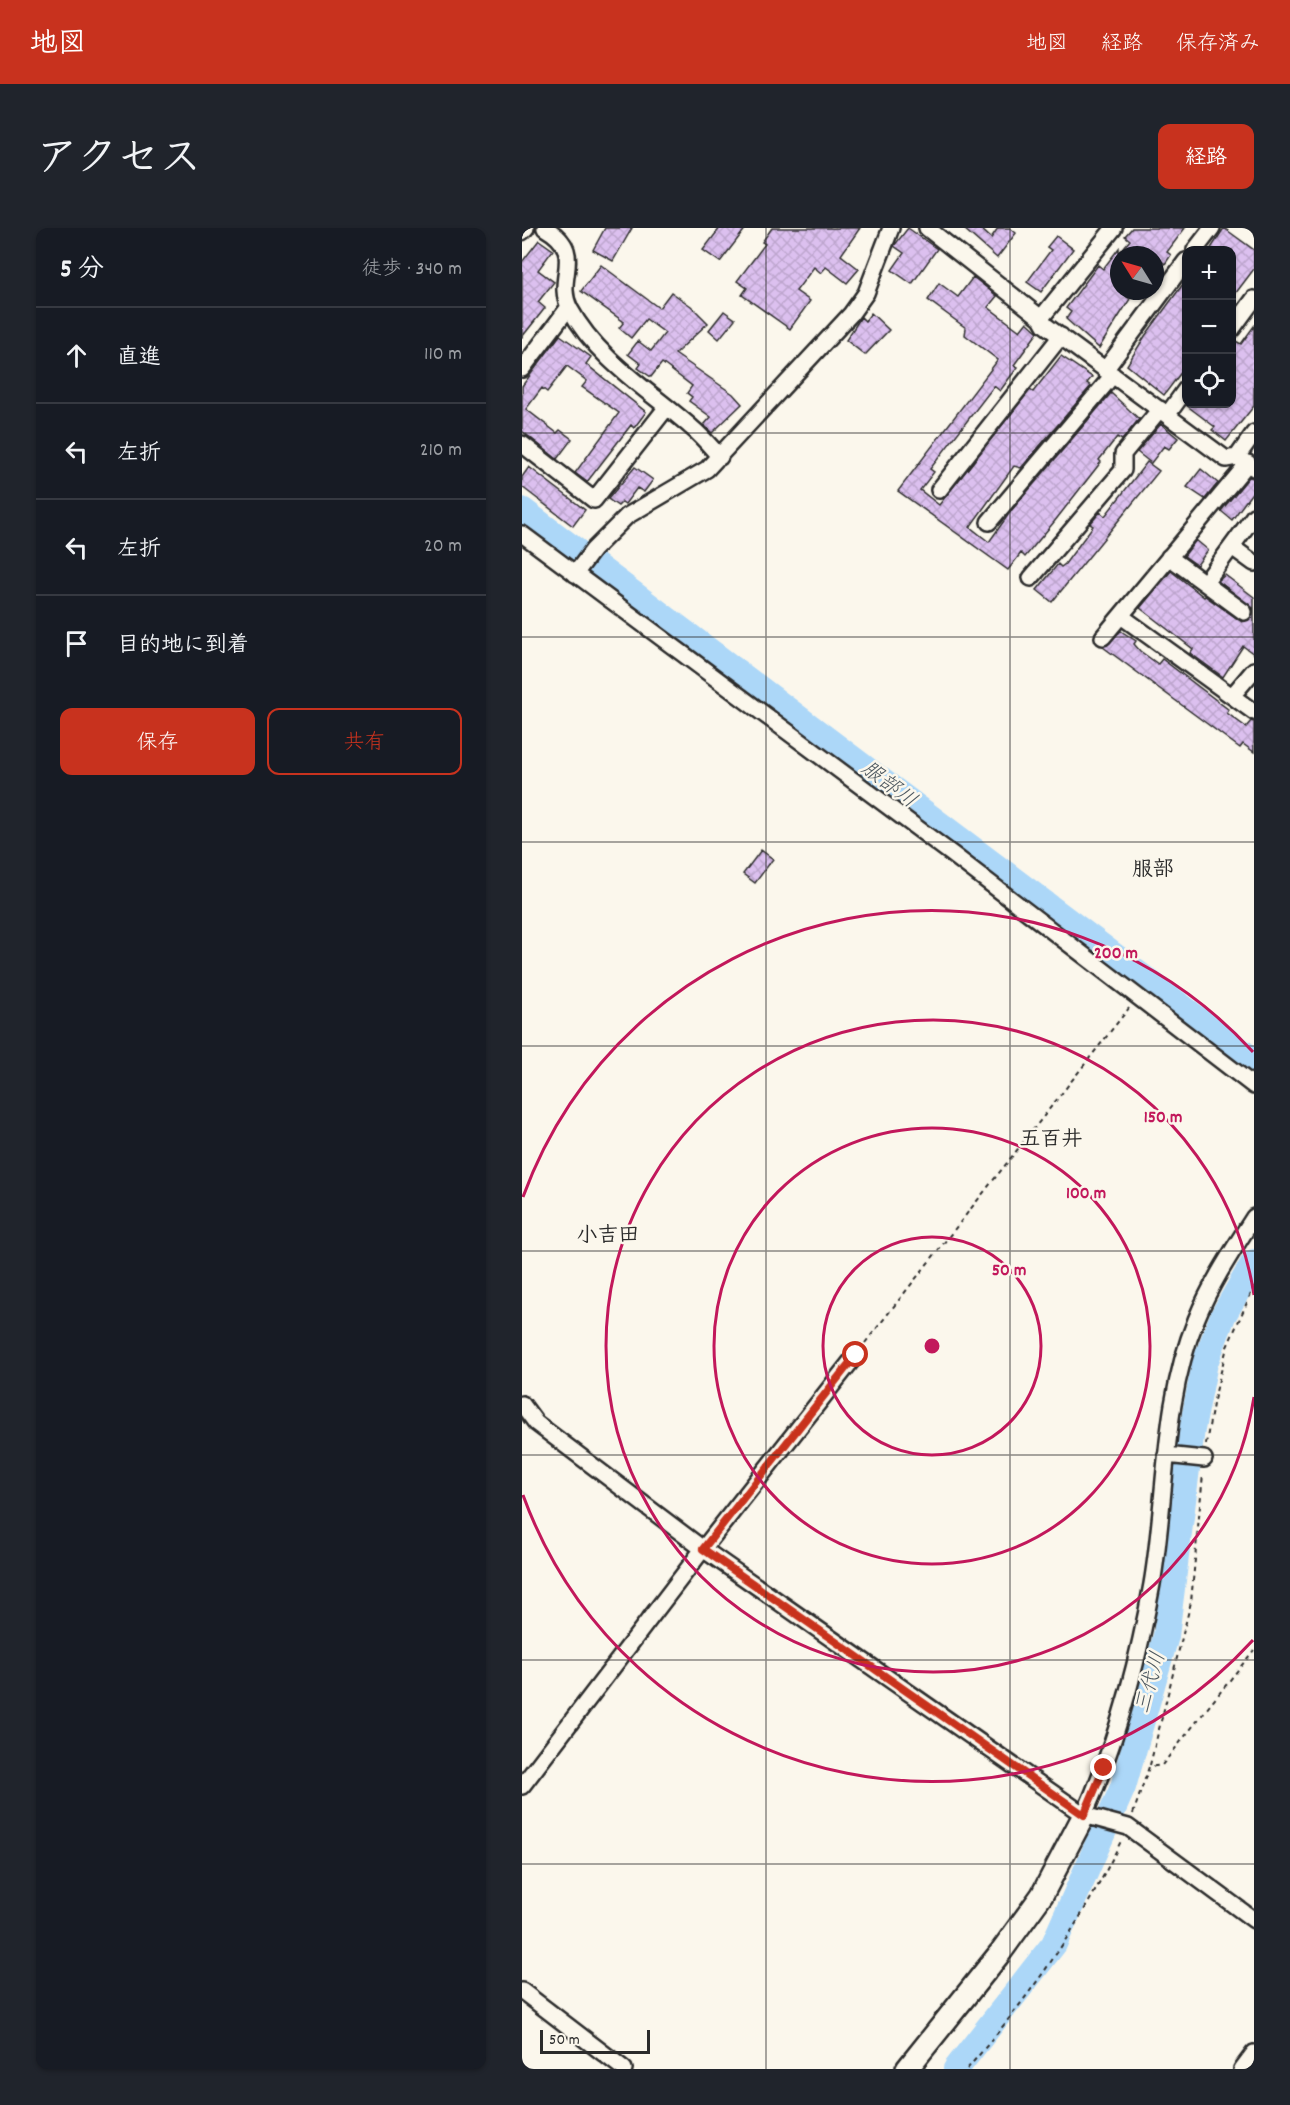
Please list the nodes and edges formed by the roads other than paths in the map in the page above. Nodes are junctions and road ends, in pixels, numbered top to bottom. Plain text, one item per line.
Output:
1 (526, 228) edge
2 (545, 228) edge
3 (891, 228) edge
4 (927, 228) edge
5 (1114, 228) edge
6 (1212, 228) edge
7 (522, 232) edge
8 (1198, 246) edge
9 (1182, 267) edge
10 (1254, 299) edge
11 (569, 308) junction
12 (1041, 318) junction
13 (1236, 324) edge
14 (1061, 336) junction
15 (522, 369) edge
16 (1109, 373) junction
17 (1182, 393) edge
18 (667, 407) junction
19 (1164, 412) junction
20 (1254, 433) edge
21 (522, 444) edge
22 (720, 457) junction
23 (1246, 463) edge
24 (939, 490) dead end
25 (1254, 516) edge
26 (989, 522) dead end
27 (522, 534) edge
28 (1232, 547) junction
29 (1169, 557) junction
30 (1254, 563) edge
31 (575, 574) junction
32 (1031, 578) dead end
33 (1205, 583) junction
34 (1244, 612) dead end
35 (1121, 616) junction
36 (1103, 637) dead end
37 (1254, 670) edge
38 (1232, 696) junction
39 (1254, 712) edge
40 (1254, 1086) edge
41 (1254, 1217) edge
42 (856, 1355) road end
43 (522, 1404) edge
44 (1168, 1455) junction
45 (1202, 1459) road end
46 (703, 1549) junction
47 (522, 1786) edge
48 (1088, 1817) junction
49 (1254, 1920) edge
50 (522, 1991) edge
51 (1254, 2053) edge
52 (624, 2069) edge
53 (907, 2069) edge
54 (1242, 2069) edge

1 - 7 street
2 - 11 street
3 - 22 street
4 - 12 street
5 - 12 street
6 - 8 street
9 - 16 street
10 - 13 street
11 - 15 street
11 - 18 street
12 - 14 street
14 - 16 street
14 - 24 street
16 - 19 street
16 - 26 street
17 - 19 street
18 - 21 street
18 - 22 street
19 - 23 street
19 - 32 street
20 - 23 street
22 - 31 street
23 - 29 street
25 - 28 street
27 - 31 street
28 - 30 street
28 - 33 street
29 - 33 street
29 - 35 street
31 - 40 street
33 - 34 street
35 - 36 street
35 - 38 street
37 - 38 street
38 - 39 street
41 - 44 street
42 - 46 street
43 - 46 street
44 - 45 street
44 - 48 street
46 - 47 street
46 - 48 street
48 - 49 street
48 - 53 street
50 - 52 street
51 - 54 street

